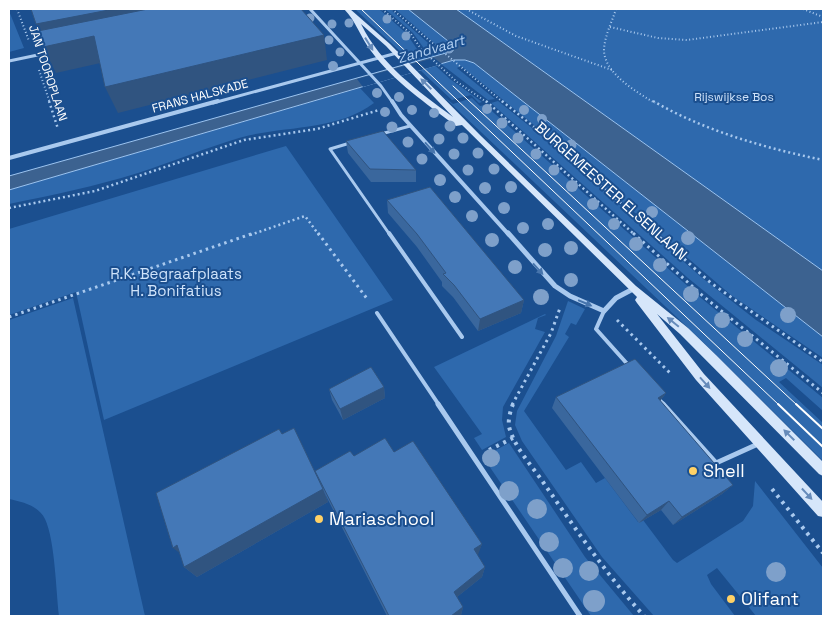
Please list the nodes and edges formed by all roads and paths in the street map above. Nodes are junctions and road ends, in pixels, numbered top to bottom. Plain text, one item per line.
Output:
1 (17, 9) edge
2 (310, 9) edge
3 (347, 9) edge
4 (382, 9) edge
5 (392, 9) edge
6 (466, 9) edge
7 (616, 9) edge
8 (803, 9) edge
9 (354, 15) junction
10 (823, 17) edge
11 (823, 22) edge
12 (610, 27) junction
13 (54, 51) edge
14 (396, 53) junction
15 (36, 55) junction
16 (378, 58) junction
17 (9, 61) edge
18 (360, 63) junction
19 (612, 70) junction
20 (394, 107) junction
21 (410, 126) junction
22 (374, 136) edge
23 (478, 138) junction
24 (357, 141) edge
25 (62, 143) junction
26 (9, 158) edge
27 (823, 160) edge
28 (9, 208) edge
29 (632, 289) junction
30 (567, 294) junction
31 (604, 311) junction
32 (377, 313) joint
33 (9, 317) edge
34 (462, 336) dead end
35 (823, 362) edge
36 (633, 371) edge
37 (652, 392) edge
38 (823, 394) edge
39 (513, 438) junction
40 (760, 443) junction
41 (474, 458) junction
42 (823, 470) edge
43 (823, 511) edge
44 (580, 616) edge
45 (644, 616) edge

1 - 15 path, JAN TOOROPLAAN
2 - 18 street
3 - 9 main road
4 - 38 path, BURGEMEESTER ELSENLAAN
5 - 35 path, BURGEMEESTER ELSENLAAN
6 - 19 path
7 - 12 path
8 - 10 path
9 - 14 main road
9 -> 16 main road
11 - 12 path
12 - 19 path
13 - 15 street
14 - 16 street, FRANS HALSKADE
23 -> 14 main road
15 - 17 street
15 - 25 path, JAN TOOROPLAAN
16 - 18 street, FRANS HALSKADE
16 - 23 main road
18 - 20 street
18 - 25 street, FRANS HALSKADE
19 - 27 path
20 - 21 street
20 - 28 path
21 - 22 lane
21 -> 30 street
23 - 29 main road
24 - 34 lane
25 - 26 street, FRANS HALSKADE
29 - 31 street
29 -> 40 main road
42 -> 29 main road
30 -> 31 street
30 - 39 path
31 - 36 lane
32 - 33 path
32 - 41 lane
37 - 40 lane
39 - 41 path
39 - 45 path
40 -> 43 main road
41 - 44 lane

